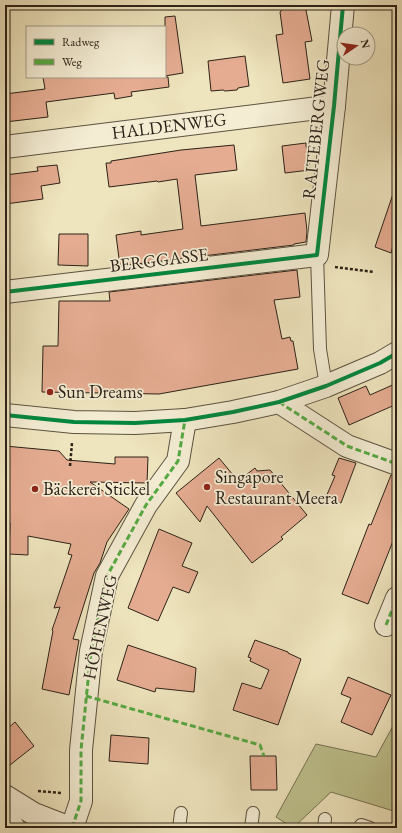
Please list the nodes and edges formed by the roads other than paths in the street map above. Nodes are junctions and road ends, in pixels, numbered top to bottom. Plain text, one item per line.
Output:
1 (343, 5) edge
2 (334, 106) junction
3 (5, 147) edge
4 (317, 260) junction
5 (5, 292) edge
6 (397, 353) edge
7 (326, 386) junction
8 (279, 402) junction
9 (5, 415) edge
10 (185, 420) junction
11 (397, 464) edge
12 (397, 598) edge
13 (386, 624) dead end
14 (5, 796) edge
15 (182, 813) dead end
16 (253, 813) dead end
17 (5, 815) edge
18 (14, 828) edge
19 (71, 828) edge
20 (179, 828) edge
21 (251, 828) edge

1 - 2 street, RAITEBERGWEG
2 - 3 street, HALDENWEG
2 - 4 street, RAITEBERGWEG
4 - 5 street, BERGGASSE
4 - 7 lane, RAITEBERGWEG
6 - 7 street
7 - 8 street
8 - 10 street
8 - 11 street
9 - 10 street
10 - 19 street, HÖHENWEG
12 - 13 street
14 - 19 street
15 - 20 lane
16 - 21 lane
17 - 18 street

